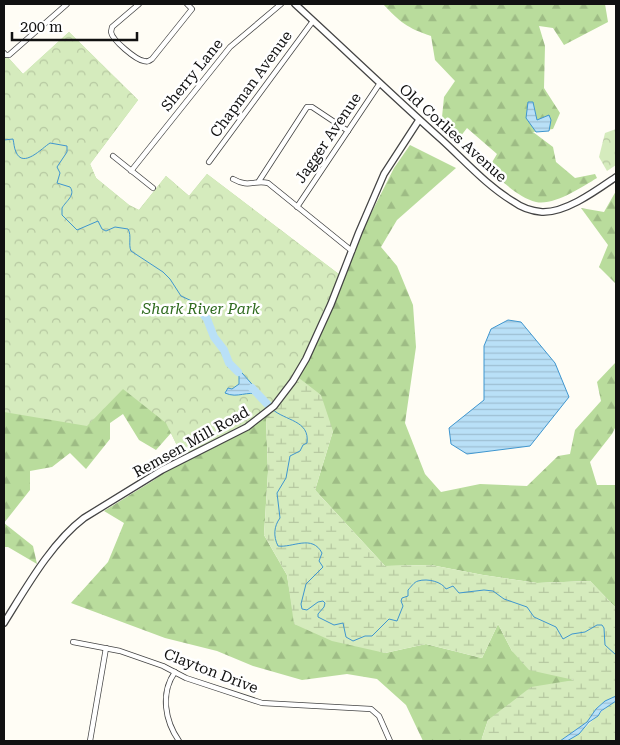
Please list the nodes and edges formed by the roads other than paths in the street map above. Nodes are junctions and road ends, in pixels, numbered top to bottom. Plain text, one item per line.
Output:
1 (67, 4) edge
2 (138, 4) edge
3 (187, 4) edge
4 (197, 4) edge
5 (281, 4) edge
6 (295, 4) edge
7 (192, 9) junction
8 (313, 21) junction
9 (6, 54) edge
10 (380, 83) junction
11 (419, 120) junction
12 (348, 131) junction
13 (113, 156) dead end
14 (209, 162) dead end
15 (131, 170) junction
16 (616, 177) edge
17 (233, 179) dead end
18 (259, 181) junction
19 (154, 188) dead end
20 (297, 207) junction
21 (352, 251) junction
22 (4, 623) edge
23 (73, 642) dead end
24 (106, 648) junction
25 (175, 672) junction
26 (90, 741) edge
27 (179, 741) edge
28 (390, 741) edge

1 - 9 street
2 - 7 street
3 - 7 street
4 - 7 street
5 - 15 street, Sherry Lane
6 - 8 street, Old Corlies Avenue
8 - 10 street, Old Corlies Avenue
8 - 14 street, Chapman Avenue
10 - 11 street, Old Corlies Avenue
10 - 12 street, Jagger Avenue
11 - 16 street, Old Corlies Avenue
11 - 21 street, Remsen Mill Road
12 - 18 street
12 - 20 street, Jagger Avenue
13 - 15 street
15 - 19 street
17 - 18 street
18 - 20 street
20 - 21 street
21 - 22 street, Remsen Mill Road
23 - 24 street, Clayton Drive
24 - 25 street, Clayton Drive
24 - 26 street
25 - 27 street
25 - 28 street, Clayton Drive

